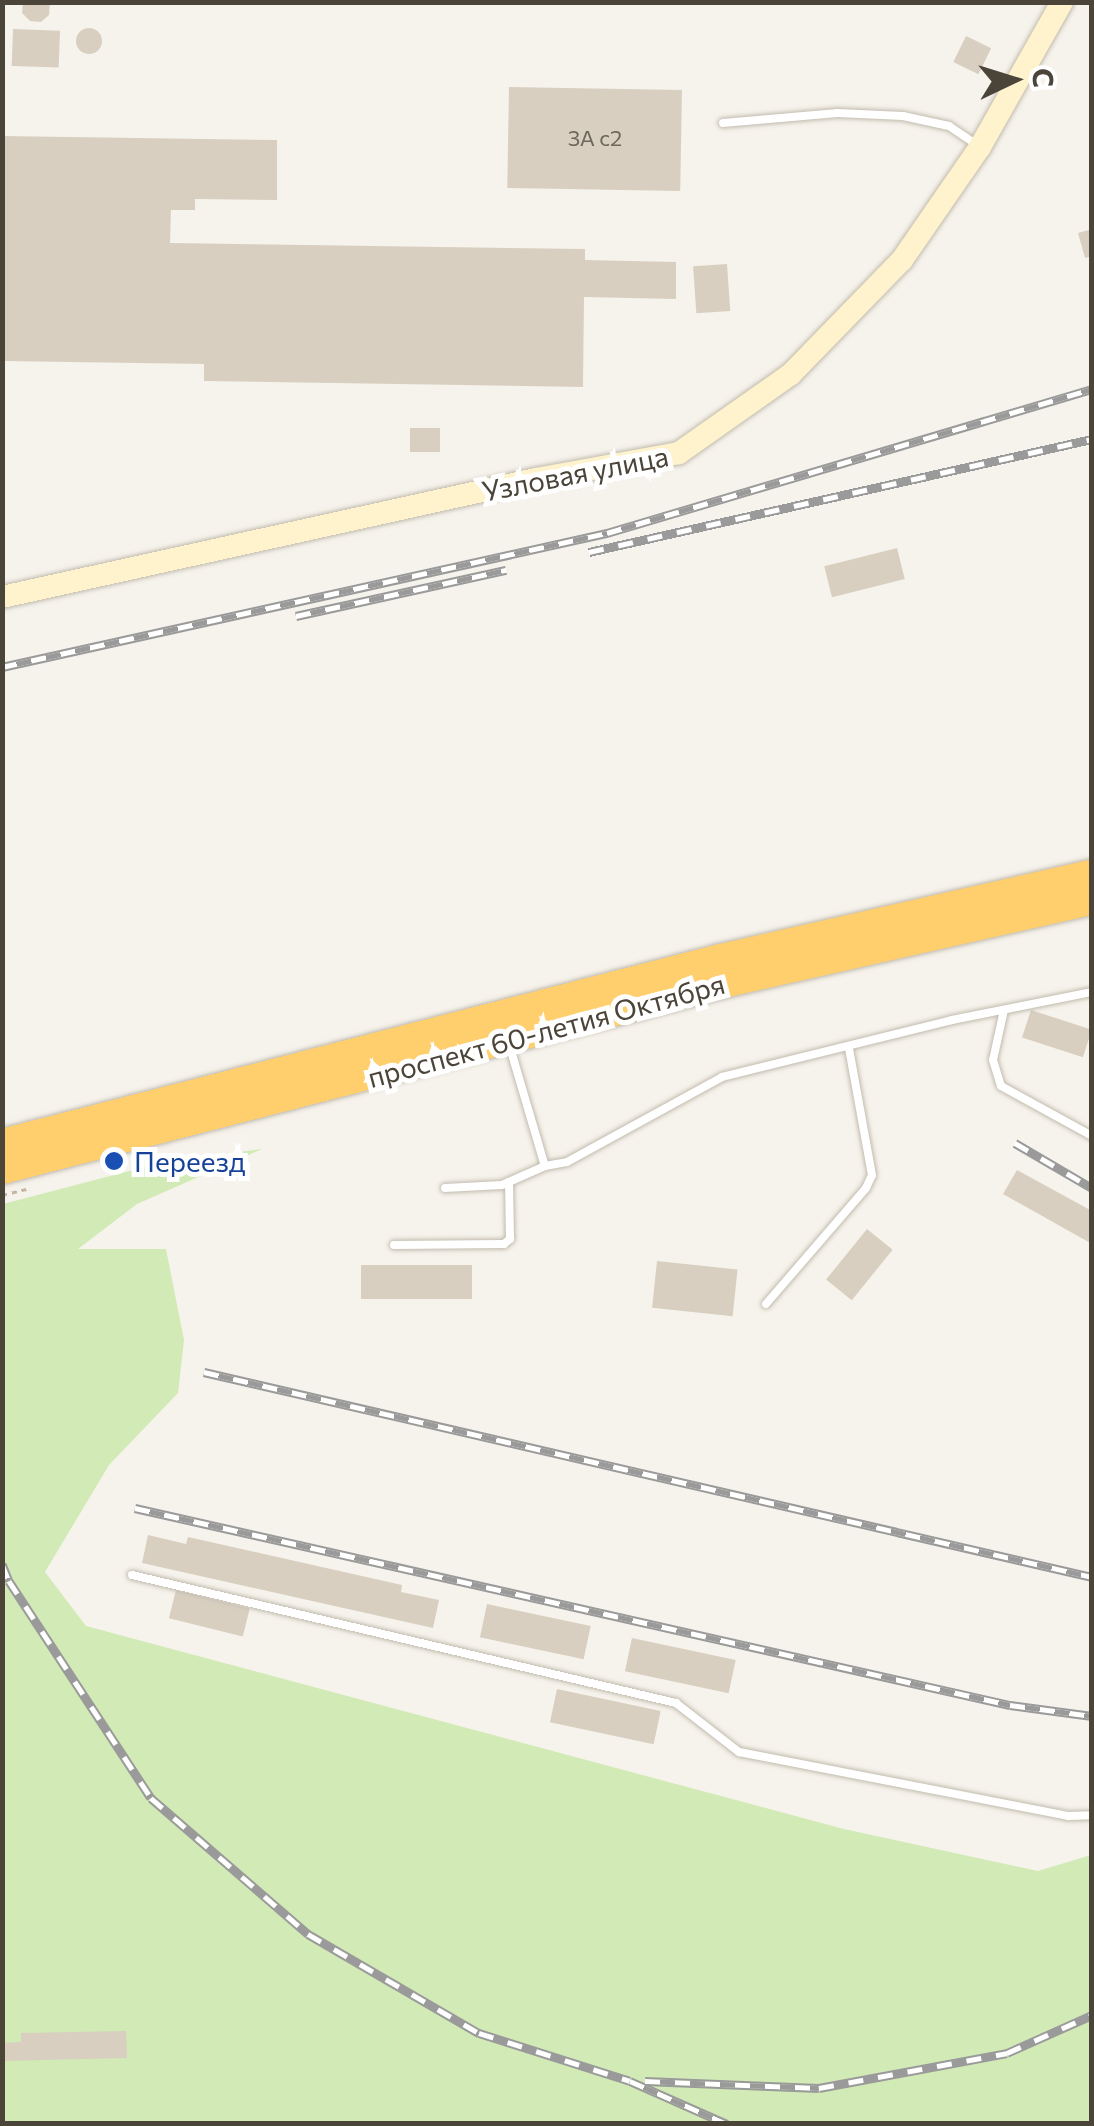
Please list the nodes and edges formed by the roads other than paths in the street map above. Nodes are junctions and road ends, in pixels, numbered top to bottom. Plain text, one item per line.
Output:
1 (1062, 2) edge
2 (722, 123) dead end
3 (980, 147) junction
4 (2, 597) edge
5 (1092, 874) edge
6 (1092, 900) edge
7 (1092, 992) edge
8 (1004, 1010) junction
9 (505, 1028) junction
10 (848, 1049) junction
11 (1092, 1136) edge
12 (2, 1144) edge
13 (545, 1166) junction
14 (2, 1170) edge
15 (509, 1182) junction
16 (445, 1188) dead end
17 (394, 1245) dead end
18 (766, 1304) dead end
19 (132, 1575) dead end
20 (1092, 1816) edge

1 - 3 street, Узловая улица
2 - 3 lane
3 - 4 street, Узловая улица
5 - 9 highway, проспект 60-летия Октября
6 - 9 highway, проспект 60-летия Октября
7 - 8 lane
8 - 10 lane
8 - 11 lane
9 - 12 highway, проспект 60-летия Октября
9 - 13 lane
9 - 14 highway, проспект 60-летия Октября
10 - 13 lane
10 - 18 lane
13 - 15 lane
15 - 16 lane
15 - 17 lane
19 - 20 lane

